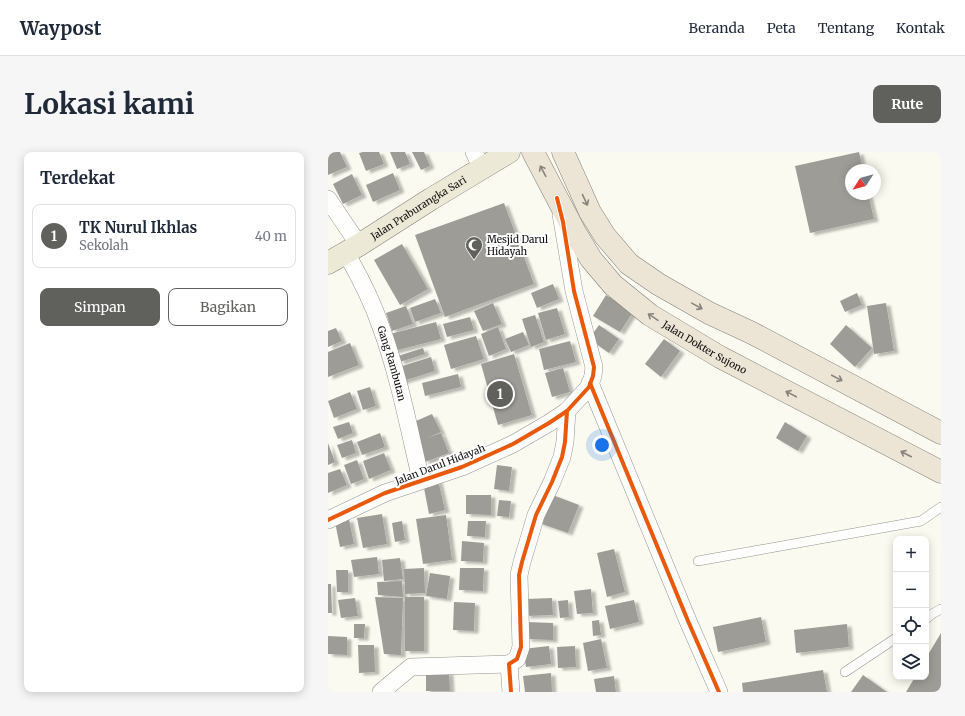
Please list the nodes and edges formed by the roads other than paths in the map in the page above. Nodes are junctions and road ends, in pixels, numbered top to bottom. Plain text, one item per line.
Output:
1 (509, 152) edge
2 (533, 152) edge
3 (563, 152) edge
4 (478, 161) edge
5 (557, 198) junction
6 (328, 199) edge
7 (344, 254) edge
8 (590, 383) junction
9 (567, 411) junction
10 (941, 432) edge
11 (941, 472) edge
12 (421, 480) junction
13 (941, 507) edge
14 (328, 520) edge
15 (698, 561) dead end
16 (941, 609) edge
17 (929, 616) edge
18 (893, 640) edge
19 (509, 664) junction
20 (845, 672) dead end
21 (381, 692) edge
22 (511, 692) edge
23 (719, 692) edge

1 - 4 main road, Jalan Praburangka Sari
5 -> 2 highway, Jalan Dokter Sujono
3 -> 10 highway
4 - 7 main road, Jalan Praburangka Sari
5 - 8 street, Jalan Darul Hidayah
11 -> 5 highway, Jalan Dokter Sujono
6 - 7 street, Gang Rambutan
7 - 12 street, Gang Rambutan
8 - 9 street, Jalan Darul Hidayah
8 - 23 street
9 - 12 street, Jalan Darul Hidayah
9 - 19 street
12 - 14 street, Jalan Darul Hidayah
13 - 15 lane
16 - 17 lane
18 - 20 lane
19 - 21 street
19 - 22 street

